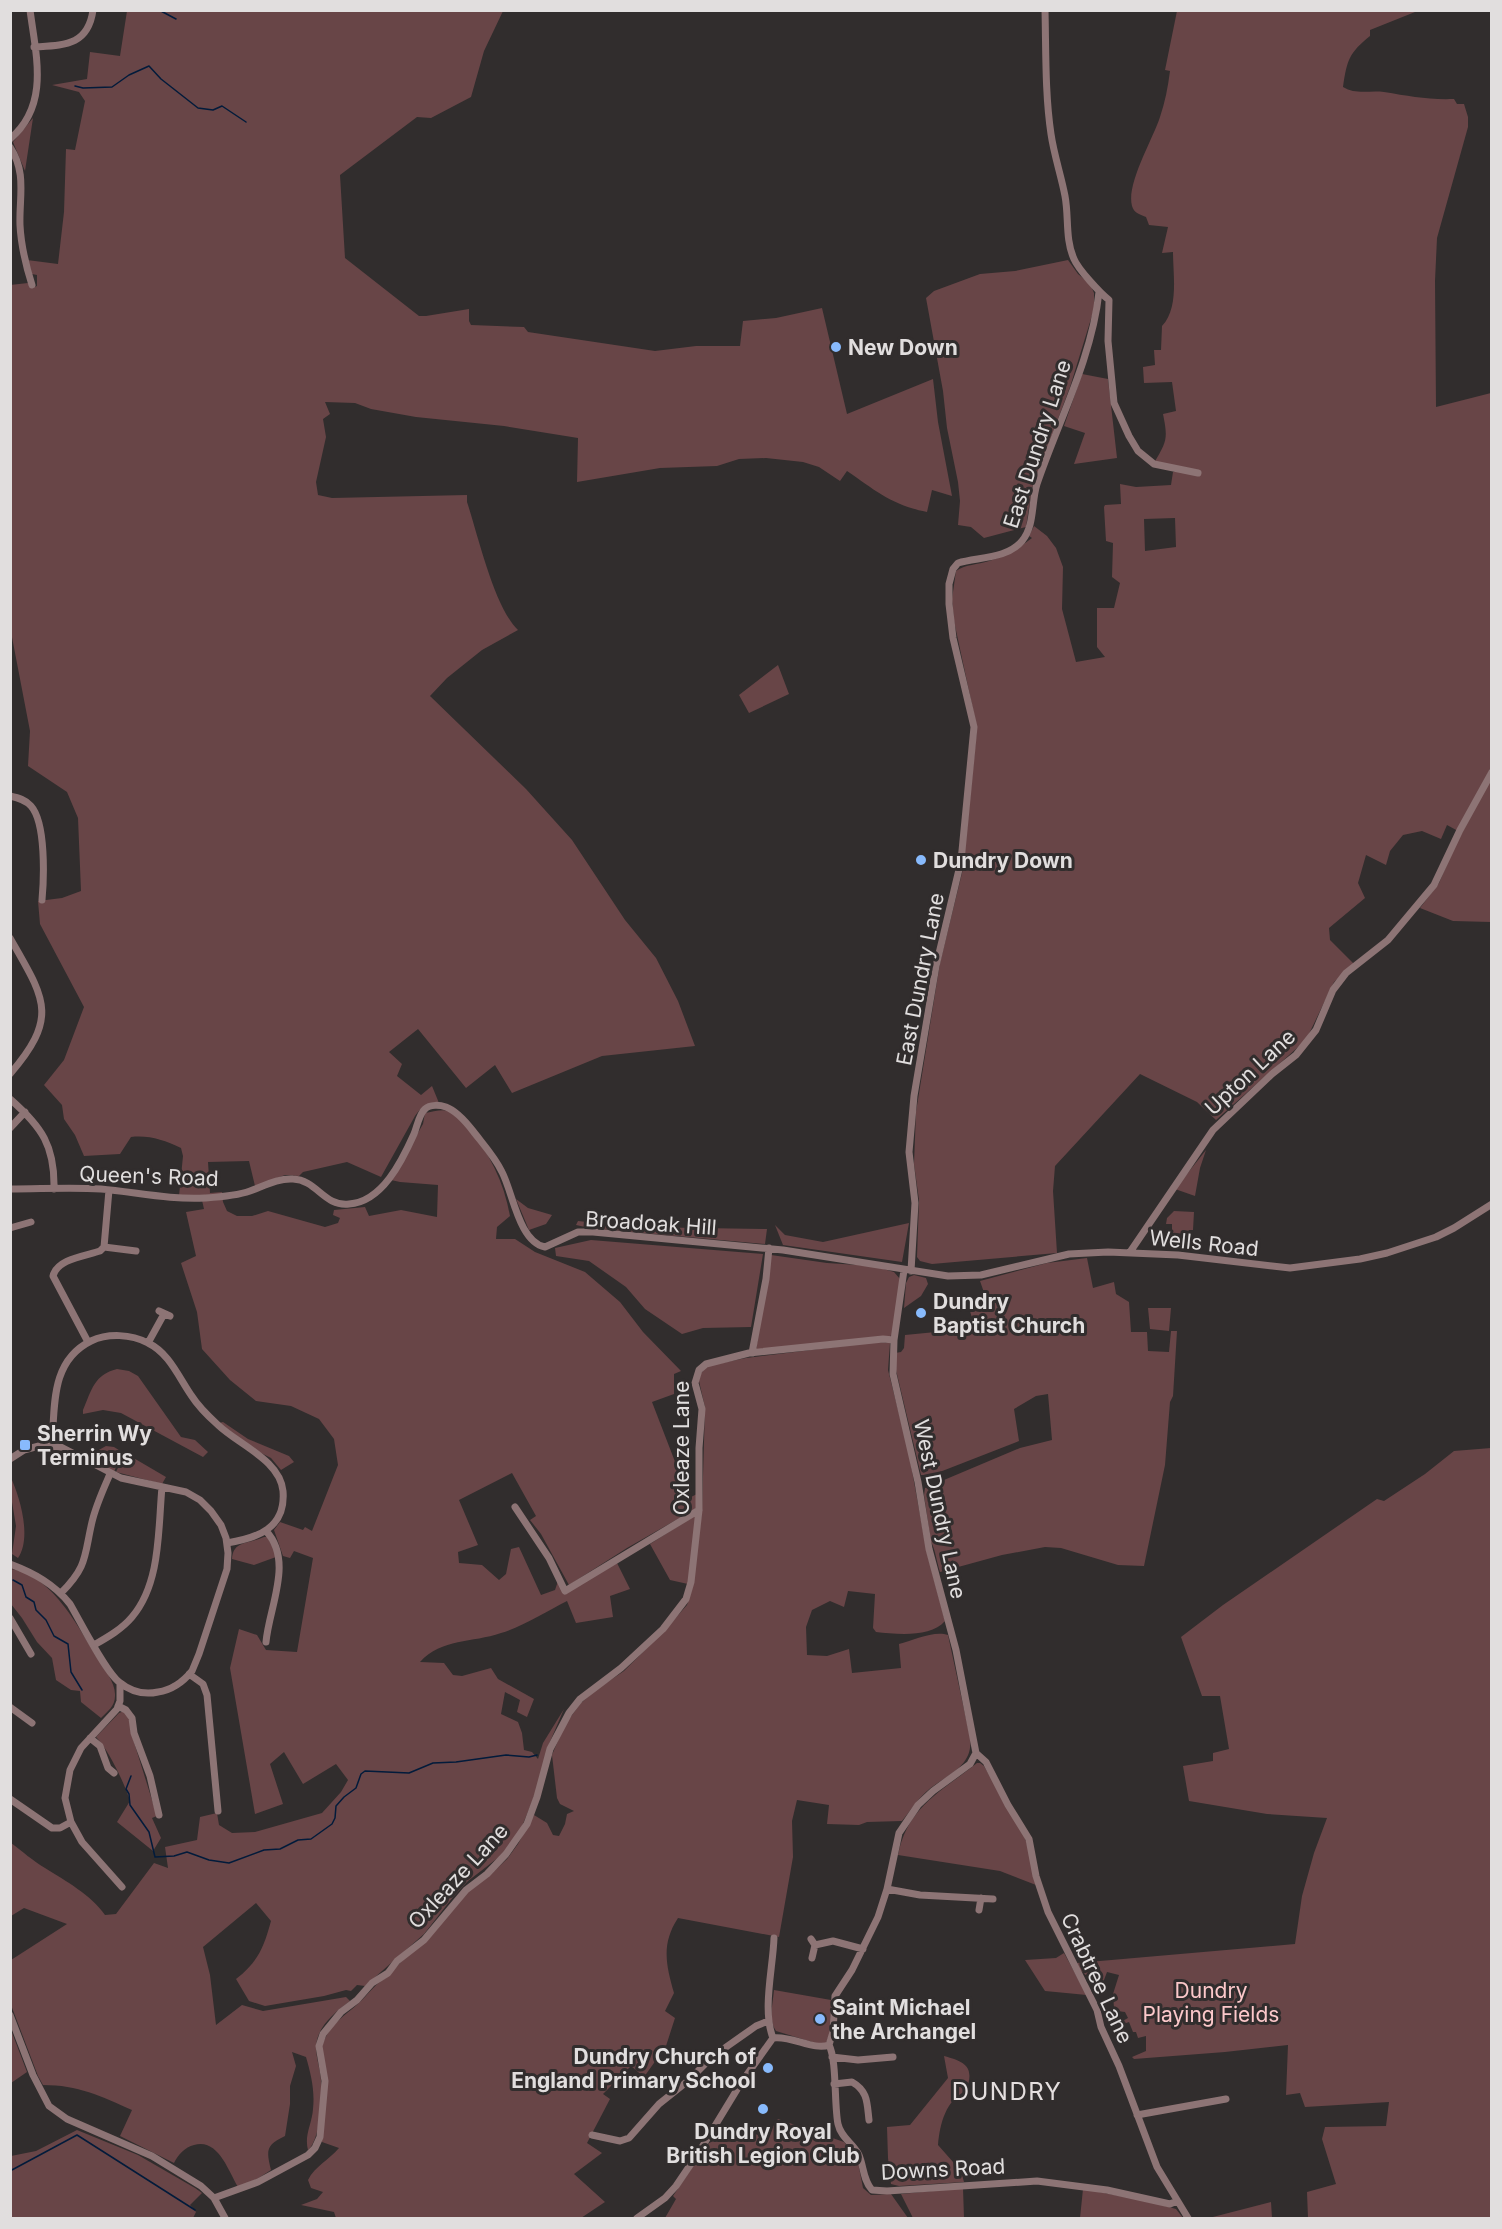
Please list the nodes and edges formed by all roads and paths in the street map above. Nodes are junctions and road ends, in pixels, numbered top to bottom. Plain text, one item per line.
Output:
1 (30, 10) edge
2 (93, 10) edge
3 (1045, 10) edge
4 (34, 47) junction
5 (10, 139) edge
6 (10, 147) edge
7 (32, 281) dead end
8 (1099, 292) junction
9 (1198, 473) dead end
10 (1491, 772) edge
11 (10, 796) edge
12 (42, 900) dead end
13 (10, 938) edge
14 (10, 1074) edge
15 (10, 1099) edge
16 (25, 1112) junction
17 (10, 1128) edge
18 (284, 1179) joint
19 (10, 1189) edge
20 (54, 1189) junction
21 (109, 1190) junction
22 (1491, 1204) edge
23 (31, 1222) dead end
24 (11, 1227) edge
25 (104, 1247) junction
26 (769, 1248) junction
27 (136, 1251) dead end
28 (1130, 1252) junction
29 (907, 1270) junction
30 (164, 1314) dead end
31 (894, 1340) junction
32 (88, 1342) junction
33 (148, 1342) junction
34 (752, 1353) junction
35 (52, 1445) junction
36 (10, 1459) edge
37 (110, 1474) junction
38 (162, 1487) junction
39 (515, 1507) dead end
40 (699, 1510) junction
41 (266, 1531) junction
42 (227, 1543) junction
43 (10, 1564) edge
44 (61, 1593) junction
45 (10, 1618) edge
46 (267, 1633) junction
47 (275, 1635) dead end
48 (266, 1642) dead end
49 (94, 1645) junction
50 (31, 1654) dead end
51 (189, 1674) junction
52 (120, 1683) junction
53 (118, 1706) junction
54 (10, 1707) edge
55 (32, 1723) dead end
56 (90, 1737) junction
57 (976, 1753) junction
58 (114, 1773) dead end
59 (10, 1799) edge
60 (220, 1808) dead end
61 (159, 1815) dead end
62 (72, 1822) junction
63 (123, 1887) dead end
64 (887, 1889) junction
65 (981, 1898) junction
66 (993, 1899) dead end
67 (979, 1910) dead end
68 (774, 1938) dead end
69 (863, 1949) junction
70 (812, 1958) dead end
71 (10, 2015) edge
72 (768, 2021) junction
73 (773, 2038) junction
74 (829, 2045) junction
75 (888, 2055) dead end
76 (832, 2056) junction
77 (834, 2084) junction
78 (1226, 2099) dead end
79 (1137, 2115) junction
80 (868, 2120) dead end
81 (592, 2134) dead end
82 (1026, 2172) dead end
83 (1026, 2181) junction
84 (214, 2198) junction
85 (1177, 2201) junction
86 (225, 2218) edge
87 (637, 2218) edge
88 (1188, 2218) edge

1 - 4 street
2 - 4 street
3 - 8 street
4 - 5 street
6 - 7 street
8 - 9 street
8 - 29 street, East Dundry Lane
10 - 28 street, Upton Lane
11 - 12 street
13 - 14 street
15 - 16 street
16 - 17 street
16 - 20 street
18 - 21 street, Queen's Road
18 - 26 street, Broadoak Hill
19 - 20 street, Queen's Road
20 - 21 street, Queen's Road
21 - 25 street
22 - 28 street, Wells Road
23 - 24 street
25 - 27 street
25 - 32 street
26 - 29 street, Broadoak Hill
26 - 34 street
28 - 29 street, Wells Road
29 - 31 street, West Dundry Lane
30 - 33 street
31 - 34 street, Oxleaze Lane
31 - 57 street, West Dundry Lane
32 - 33 street
32 - 35 street
33 - 41 street
34 - 40 street, Oxleaze Lane
35 - 36 street
35 - 37 street
37 - 38 street
37 - 44 street
38 - 42 street
38 - 49 street
39 - 40 street
40 - 84 street, Oxleaze Lane
41 - 42 street
41 - 46 street
42 - 51 street
43 - 44 street
44 - 49 street
45 - 50 street
46 - 47 street
46 - 48 street
49 - 52 street
51 - 52 street
51 - 60 street
52 - 53 street
53 - 56 street
53 - 61 street
54 - 55 street
56 - 58 street
56 - 62 street
57 - 64 street
57 - 79 street, Crabtree Lane
59 - 62 street
62 - 63 street
64 - 65 street
64 - 69 street
65 - 66 street
65 - 67 street
68 - 72 street
69 - 70 street
69 - 74 street
71 - 84 street
72 - 73 street
72 - 81 street
73 - 74 street
73 - 87 street
74 - 76 street, Downs Road
75 - 76 street
76 - 77 street, Downs Road
77 - 80 street
77 - 83 street, Downs Road
78 - 79 street
79 - 85 street, Crabtree Lane
82 - 83 street, Downs Road
83 - 85 street, Downs Road
84 - 86 street
85 - 88 street, Crabtree Lane

